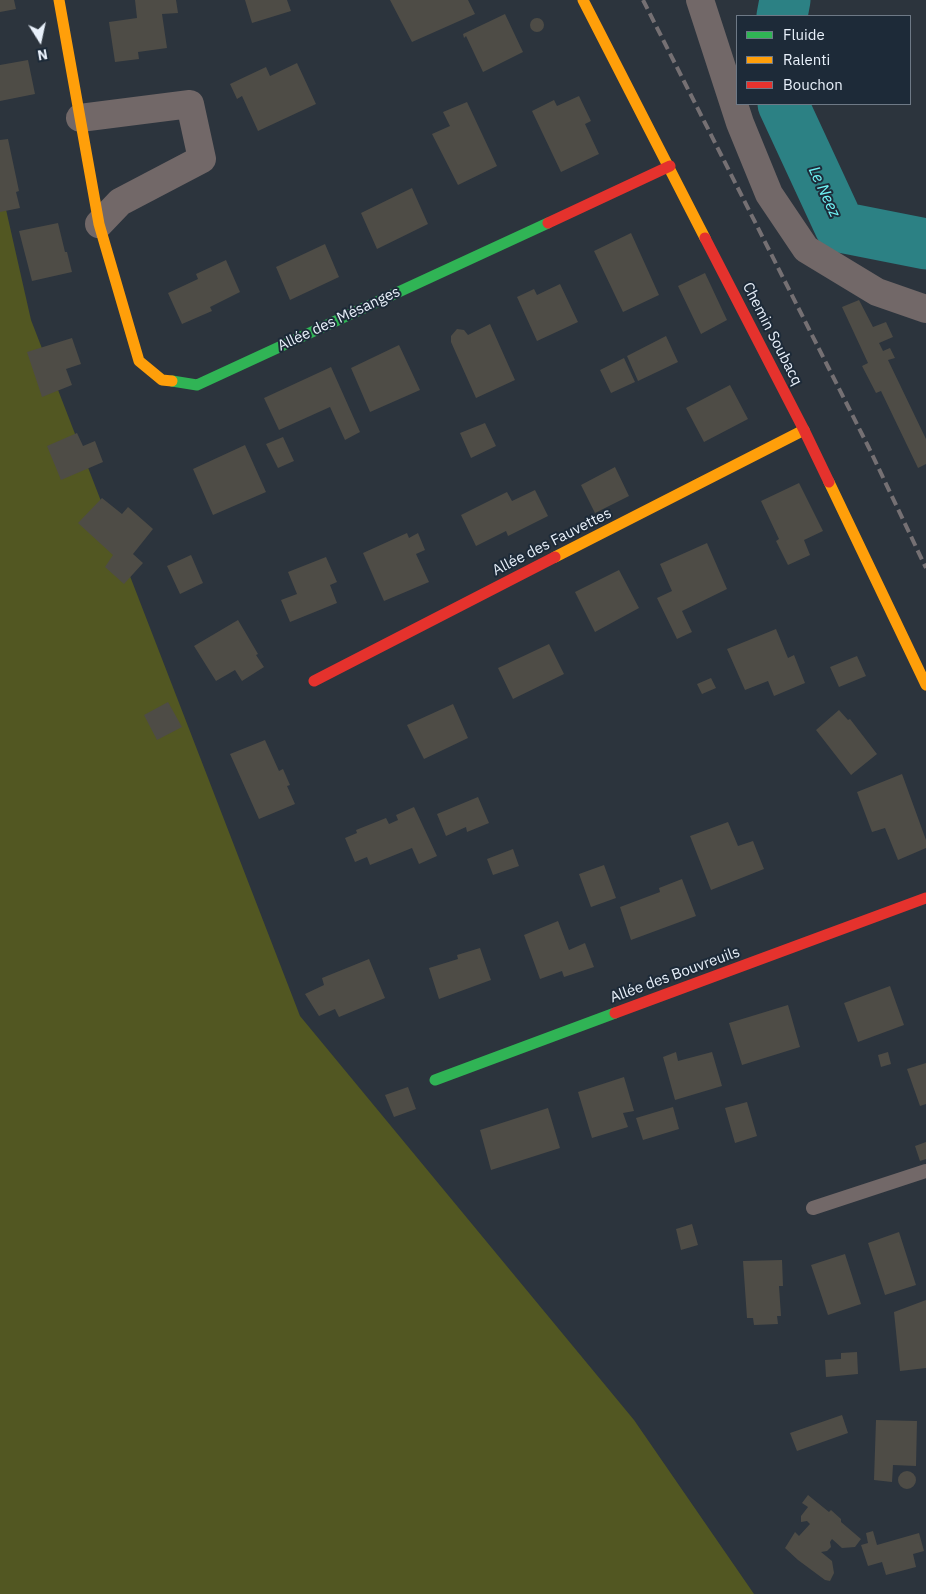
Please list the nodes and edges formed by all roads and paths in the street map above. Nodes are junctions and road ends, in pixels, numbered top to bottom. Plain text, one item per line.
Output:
1 (59, 0) edge
2 (583, 0) edge
3 (700, 0) edge
4 (80, 118) junction
5 (670, 166) junction
6 (99, 224) junction
7 (926, 309) edge
8 (804, 430) junction
9 (314, 681) dead end
10 (926, 685) edge
11 (926, 898) edge
12 (435, 1080) dead end
13 (926, 1171) edge
14 (813, 1208) dead end

1 - 4 street, Allée des Mésanges
2 - 5 street, Chemin Soubacq
3 - 7 street
4 - 6 street, Allée des Mésanges
4 - 6 street
5 - 6 street, Allée des Mésanges
5 - 8 street, Chemin Soubacq
8 - 9 street, Allée des Fauvettes
8 - 10 street, Chemin Soubacq
11 - 12 street, Allée des Bouvreuils
13 - 14 lane

